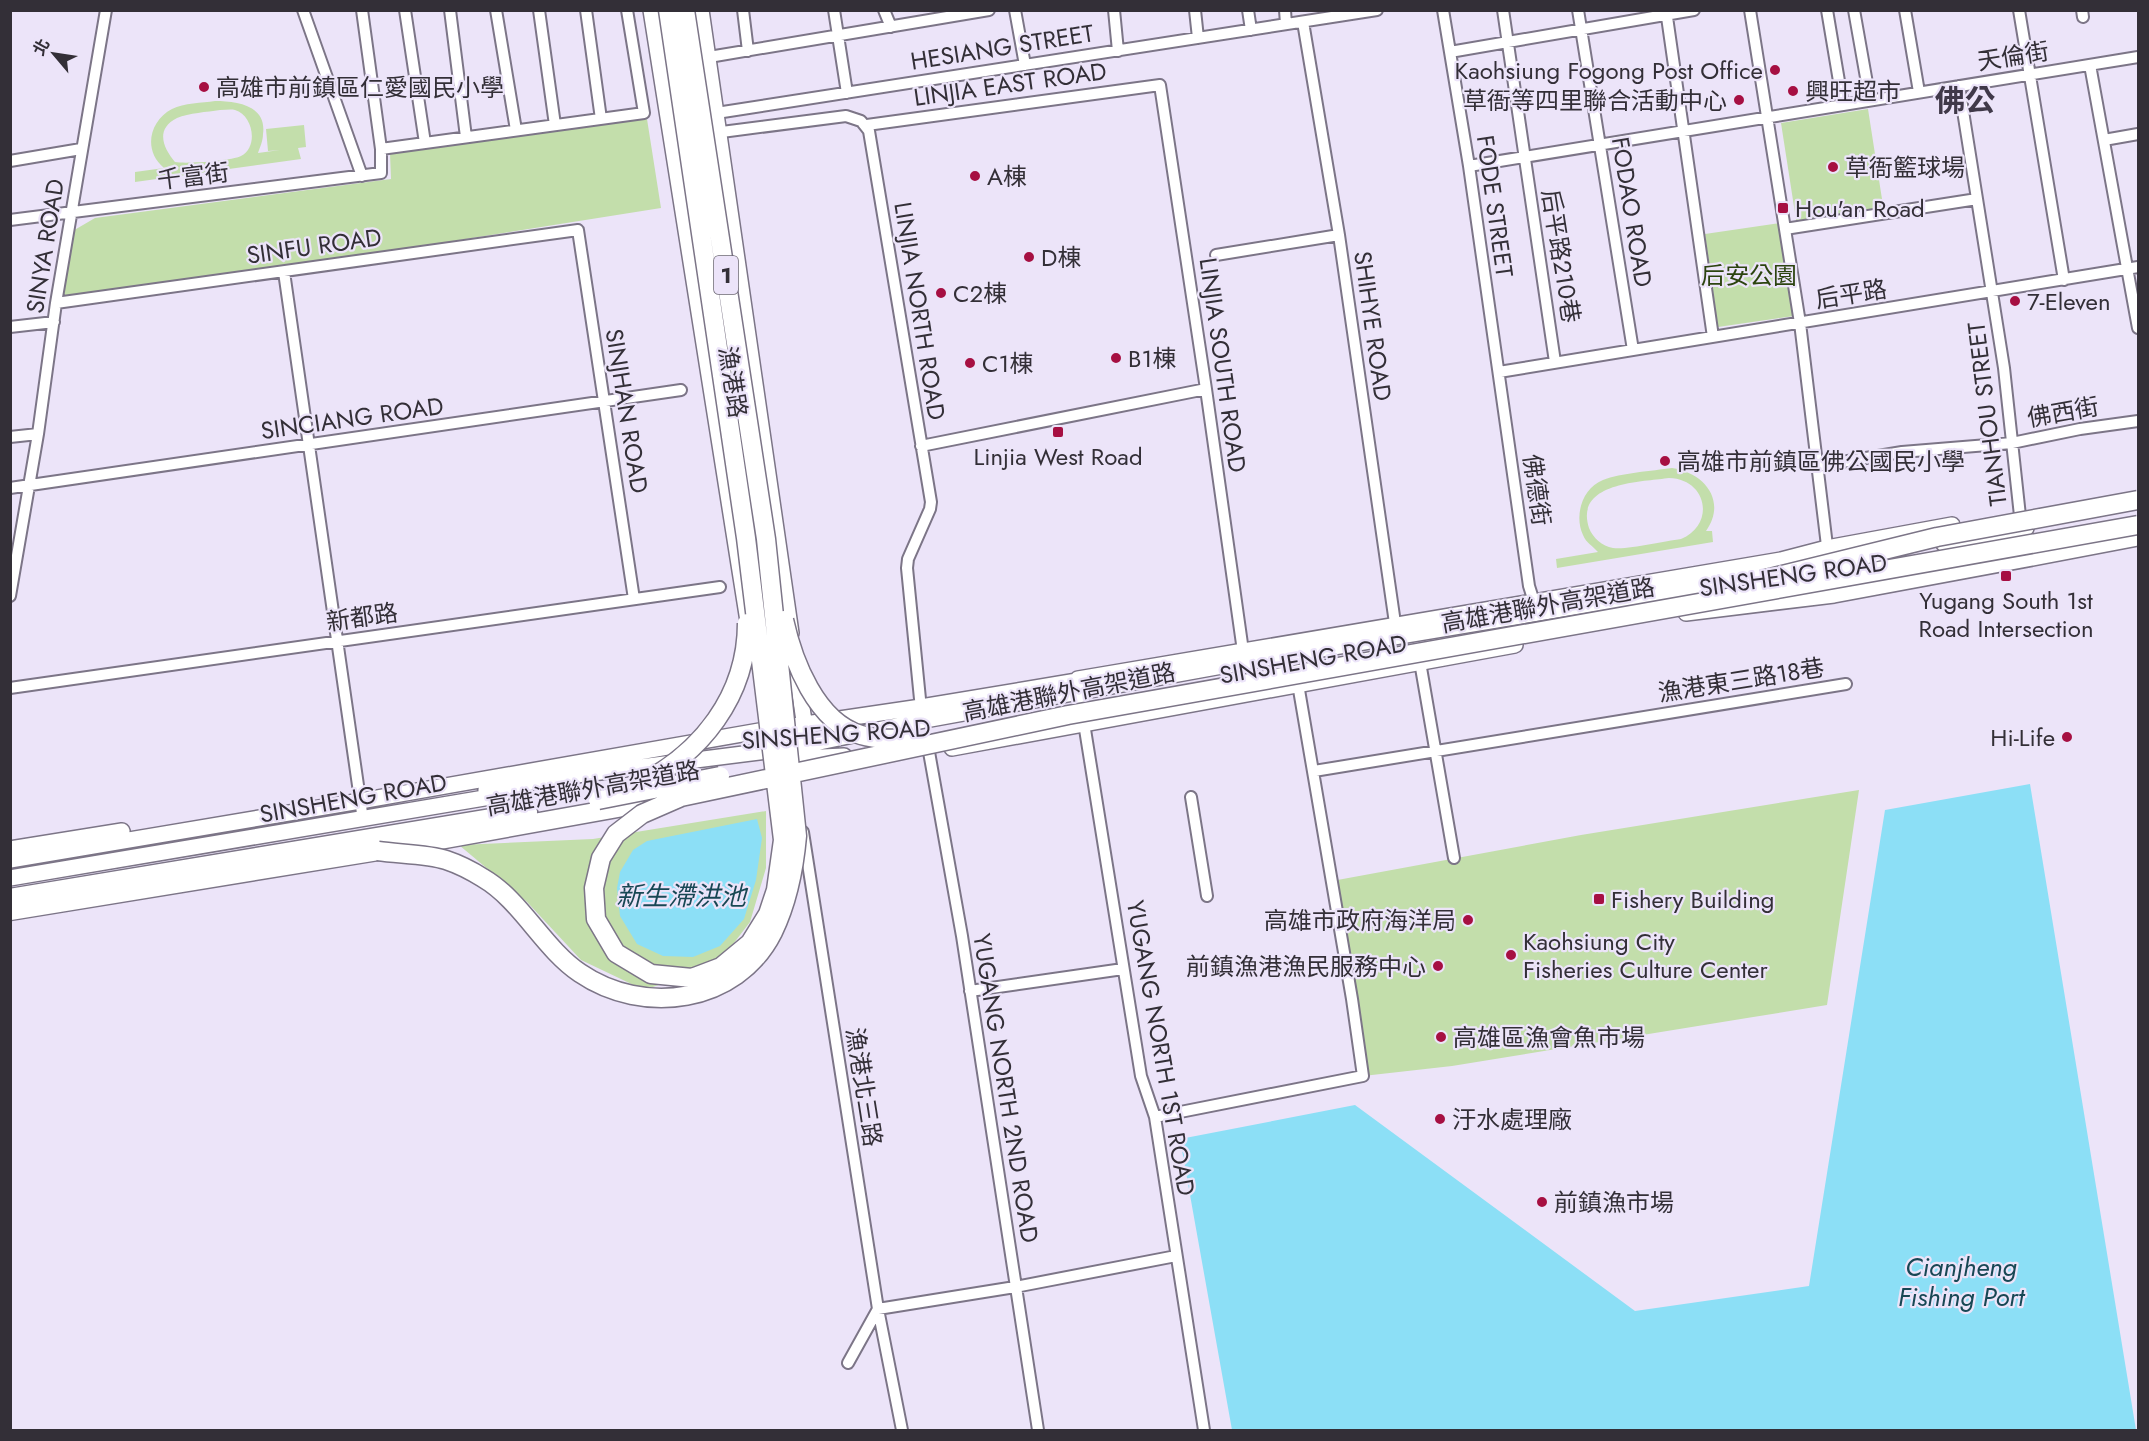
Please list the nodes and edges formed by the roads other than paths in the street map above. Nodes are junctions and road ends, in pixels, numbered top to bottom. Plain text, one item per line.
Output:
1 (106, 10) edge
2 (303, 10) edge
3 (362, 10) edge
4 (405, 10) edge
5 (450, 10) edge
6 (496, 10) edge
7 (539, 10) edge
8 (586, 10) edge
9 (627, 10) edge
10 (651, 10) edge
11 (668, 10) edge
12 (685, 10) edge
13 (701, 10) edge
14 (743, 10) edge
15 (834, 10) edge
16 (884, 10) edge
17 (1015, 10) edge
18 (1114, 10) edge
19 (1195, 10) edge
20 (1248, 10) edge
21 (1285, 10) edge
22 (1377, 10) edge
23 (1443, 10) edge
24 (1503, 10) edge
25 (1578, 10) edge
26 (1694, 10) edge
27 (1750, 10) edge
28 (1827, 10) edge
29 (1854, 10) edge
30 (1905, 10) edge
31 (2019, 10) edge
32 (985, 11) edge
33 (1666, 13) edge
34 (927, 16) edge
35 (1303, 22) junction
36 (1286, 24) junction
37 (891, 27) junction
38 (1580, 29) junction
39 (1251, 30) junction
40 (838, 36) junction
41 (1198, 38) junction
42 (1508, 42) junction
43 (748, 51) junction
44 (1118, 51) junction
45 (1450, 52) junction
46 (709, 57) junction
47 (2139, 57) edge
48 (2090, 64) junction
49 (1025, 65) junction
50 (2029, 75) junction
51 (1160, 85) joint
52 (1959, 86) junction
53 (847, 93) junction
54 (1919, 93) junction
55 (1870, 100) junction
56 (1842, 105) junction
57 (716, 113) junction
58 (1767, 117) junction
59 (601, 119) junction
60 (668, 119) junction
61 (555, 125) junction
62 (867, 125) junction
63 (516, 130) junction
64 (1683, 131) junction
65 (719, 133) junction
66 (2139, 134) edge
67 (466, 137) junction
68 (671, 139) junction
69 (2104, 140) junction
70 (425, 143) junction
71 (1599, 144) junction
72 (81, 149) junction
73 (381, 149) junction
74 (1524, 157) junction
75 (10, 160) edge
76 (1469, 166) junction
77 (362, 176) junction
78 (1977, 199) junction
79 (71, 212) junction
80 (10, 219) edge
81 (1785, 229) junction
82 (578, 230) joint
83 (1339, 235) junction
84 (1216, 255) dead end
85 (2133, 268) edge
86 (284, 272) junction
87 (2064, 280) junction
88 (1992, 292) junction
89 (56, 303) junction
90 (54, 322) junction
91 (1800, 323) junction
92 (10, 327) edge
93 (2139, 328) edge
94 (1713, 337) junction
95 (1633, 350) junction
96 (1555, 362) junction
97 (1498, 372) junction
98 (1206, 389) junction
99 (681, 390) dead end
100 (604, 401) junction
101 (2139, 421) edge
102 (38, 434) junction
103 (10, 437) edge
104 (2012, 443) junction
105 (310, 445) junction
106 (921, 446) junction
107 (1818, 466) junction
108 (28, 486) junction
109 (10, 488) edge
110 (2139, 492) edge
111 (2139, 500) edge
112 (2139, 508) edge
113 (2139, 518) edge
114 (2139, 525) edge
115 (2022, 528) junction
116 (2139, 531) edge
117 (746, 538) junction
118 (2139, 538) edge
119 (766, 539) junction
120 (1827, 548) junction
121 (2054, 554) junction
122 (2026, 559) junction
123 (1829, 564) junction
124 (720, 587) dead end
125 (10, 596) edge
126 (1714, 596) junction
127 (634, 599) junction
128 (1534, 604) junction
129 (1395, 626) junction
130 (337, 642) junction
131 (1291, 644) junction
132 (1242, 648) junction
133 (1420, 662) junction
134 (1077, 682) junction
135 (1298, 684) junction
136 (1846, 684) dead end
137 (10, 688) edge
138 (921, 703) junction
139 (1084, 725) junction
140 (765, 728) junction
141 (805, 730) junction
142 (912, 738) junction
143 (929, 752) junction
144 (1435, 752) junction
145 (791, 754) junction
146 (768, 756) junction
147 (1314, 771) junction
148 (681, 797) junction
149 (1191, 797) dead end
150 (597, 800) junction
151 (361, 806) junction
152 (10, 849) edge
153 (378, 851) junction
154 (1454, 858) dead end
155 (10, 860) edge
156 (10, 869) edge
157 (10, 878) edge
158 (1207, 896) dead end
159 (10, 898) edge
160 (10, 911) edge
161 (1123, 969) junction
162 (970, 992) junction
163 (1155, 1117) junction
164 (1176, 1256) junction
165 (1015, 1287) junction
166 (878, 1309) junction
167 (848, 1363) dead end
168 (902, 1431) edge
169 (1038, 1431) edge
170 (1204, 1431) edge

1 - 72 street, SINYA ROAD
2 - 77 street
3 - 73 street
4 - 70 street
5 - 67 street
6 - 63 street
7 - 61 street
8 - 59 street
9 - 59 street
10 - 60 street, 漁港路
11 - 117 highway, 1, bridge
12 - 119 highway, 1, bridge
13 - 46 street, 漁港路
14 - 43 street
15 - 40 street
16 - 37 street
17 - 49 street
18 - 44 street
19 - 41 street
20 - 39 street
21 - 36 street
22 - 35 street, HESIANG STREET
23 - 45 street, FODE STREET
24 - 42 street, 后平路210巷
25 - 38 street, FODAO ROAD
26 - 33 street
27 - 58 street
28 - 56 street
29 - 55 street
30 - 54 street
31 - 50 street
32 - 34 street
33 - 38 street
33 - 64 street
34 - 37 street
35 - 36 street, HESIANG STREET
35 - 83 street, SHIHYE ROAD
36 - 39 street, HESIANG STREET
37 - 40 street
38 - 42 street
38 - 71 street, FODAO ROAD
39 - 41 street, HESIANG STREET
40 - 43 street
40 - 53 street
41 - 44 street, HESIANG STREET
42 - 45 street
42 - 74 street, 后平路210巷
43 - 46 street
44 - 49 street, HESIANG STREET
45 - 76 street, FODE STREET
46 - 57 street, 漁港路
47 - 48 street, 天倫街
48 - 50 street, 天倫街
48 - 69 street
49 - 53 street, HESIANG STREET
50 - 52 street, 天倫街
50 - 87 street
51 - 62 street, LINJIA EAST ROAD
51 - 98 street, LINJIA SOUTH ROAD
52 - 54 street, 天倫街
52 - 78 street, TIANHOU STREET
53 - 57 street, HESIANG STREET
54 - 55 street, 天倫街
55 - 56 street, 天倫街
56 - 58 street, 天倫街
57 - 60 street, HESIANG STREET
57 - 65 street, 漁港路
58 - 64 street, 天倫街
58 - 81 street
59 - 61 street
60 - 68 street, 漁港路
61 - 63 street
62 - 65 street
62 - 106 street, LINJIA NORTH ROAD
63 - 67 street
64 - 71 street, 天倫街
64 - 94 street
65 - 68 street
65 - 141 street, 漁港路
66 - 69 street
67 - 70 street
68 - 140 street, 漁港路
69 - 85 street
70 - 73 street
71 - 74 street, 天倫街
71 - 95 street, FODAO ROAD
72 - 75 street
72 - 79 street, SINYA ROAD
73 - 77 street, 千富街
74 - 76 street, 天倫街
74 - 96 street, 后平路210巷
76 - 97 street, FODE STREET
77 - 79 street, 千富街
78 - 81 street
78 - 88 street, TIANHOU STREET
79 - 80 street, 千富街
79 - 89 street, SINYA ROAD
81 - 91 street
82 - 86 street, SINFU ROAD
82 - 100 street, SINJHAN ROAD
83 - 84 street
83 - 129 street, SHIHYE ROAD
85 - 87 street, 后平路
85 - 93 street
86 - 89 street, SINFU ROAD
86 - 105 street
87 - 88 street, 后平路
88 - 91 street, 后平路
88 - 104 street, TIANHOU STREET
89 - 90 street, SINYA ROAD
90 - 92 street
90 - 102 street, SINYA ROAD
91 - 94 street, 后平路
91 - 107 street
94 - 95 street, 后平路
95 - 96 street, 后平路
96 - 97 street, 后平路
97 - 128 street, 佛德街
98 - 106 street
98 - 132 street, LINJIA SOUTH ROAD
99 - 100 street, SINCIANG ROAD
100 - 105 street, SINCIANG ROAD
100 - 127 street, SINJHAN ROAD
101 - 104 street, 佛西街
102 - 103 street
102 - 108 street, SINYA ROAD
104 - 107 street, 佛西街
104 - 115 street, TIANHOU STREET
105 - 108 street, SINCIANG ROAD
105 - 130 street
106 - 138 street, LINJIA NORTH ROAD
107 - 120 street
108 - 109 street, SINCIANG ROAD
108 - 125 street, SINYA ROAD
110 - 115 street, SINSHENG ROAD
111 - 126 highway, bridge
112 - 115 street, SINSHENG ROAD
113 - 126 highway, 高雄港聯外高架道路, bridge
114 - 126 highway, 高雄港聯外高架道路, bridge
115 - 120 street, SINSHENG ROAD
115 - 121 street, SINSHENG ROAD
115 - 122 street, TIANHOU STREET
115 - 123 street, SINSHENG ROAD
116 - 126 highway, bridge
117 - 148 highway, bridge
117 - 150 highway, bridge
118 - 121 street, SINSHENG ROAD
119 - 142 highway, bridge
119 - 153 highway, bridge
120 - 123 street
120 - 128 street, SINSHENG ROAD
121 - 122 street, SINSHENG ROAD
122 - 133 street, SINSHENG ROAD
123 - 128 street, SINSHENG ROAD
124 - 127 street, 新都路
126 - 142 highway, 高雄港聯外高架道路
126 - 148 highway, 高雄港聯外高架道路, bridge
127 - 130 street, 新都路
128 - 129 street, SINSHENG ROAD
129 - 131 street, SINSHENG ROAD
130 - 137 street, 新都路
130 - 151 street
131 - 132 street, SINSHENG ROAD
131 - 134 street, SINSHENG ROAD
131 - 135 street
132 - 134 street, SINSHENG ROAD
133 - 135 street, SINSHENG ROAD
133 - 144 street
134 - 138 street, SINSHENG ROAD
134 - 139 street, YUGANG NORTH 1ST ROAD
134 - 141 street, SINSHENG ROAD
135 - 139 street, SINSHENG ROAD
135 - 147 street
136 - 144 street, 漁港東三路18巷
138 - 141 street, SINSHENG ROAD
139 - 143 street, SINSHENG ROAD
139 - 161 street, YUGANG NORTH 1ST ROAD
140 - 141 street, SINSHENG ROAD
140 - 146 street, 漁港路
140 - 151 street, SINSHENG ROAD
141 - 145 street, SINSHENG ROAD
142 - 150 highway, 高雄港聯外高架道路, bridge
143 - 145 street, SINSHENG ROAD
143 - 162 street, YUGANG NORTH 2ND ROAD
144 - 147 street, 漁港東三路18巷
144 - 154 street
145 - 146 street, SINSHENG ROAD
145 - 166 street, 漁港北三路
146 - 151 street, SINSHENG ROAD
147 - 163 street
148 - 153 highway, 高雄港聯外高架道路, bridge
149 - 158 street
150 - 159 highway, 高雄港聯外高架道路
151 - 152 street, SINSHENG ROAD
151 - 155 street, SINSHENG ROAD
151 - 156 street, SINSHENG ROAD
151 - 157 street, SINSHENG ROAD
153 - 160 highway, 高雄港聯外高架道路
161 - 162 street
161 - 163 street, YUGANG NORTH 1ST ROAD
162 - 165 street, YUGANG NORTH 2ND ROAD
163 - 164 street, YUGANG NORTH 1ST ROAD
164 - 165 street
164 - 170 street, YUGANG NORTH 1ST ROAD
165 - 166 street
165 - 169 street, YUGANG NORTH 2ND ROAD
166 - 167 street
166 - 168 street, 漁港北三路

